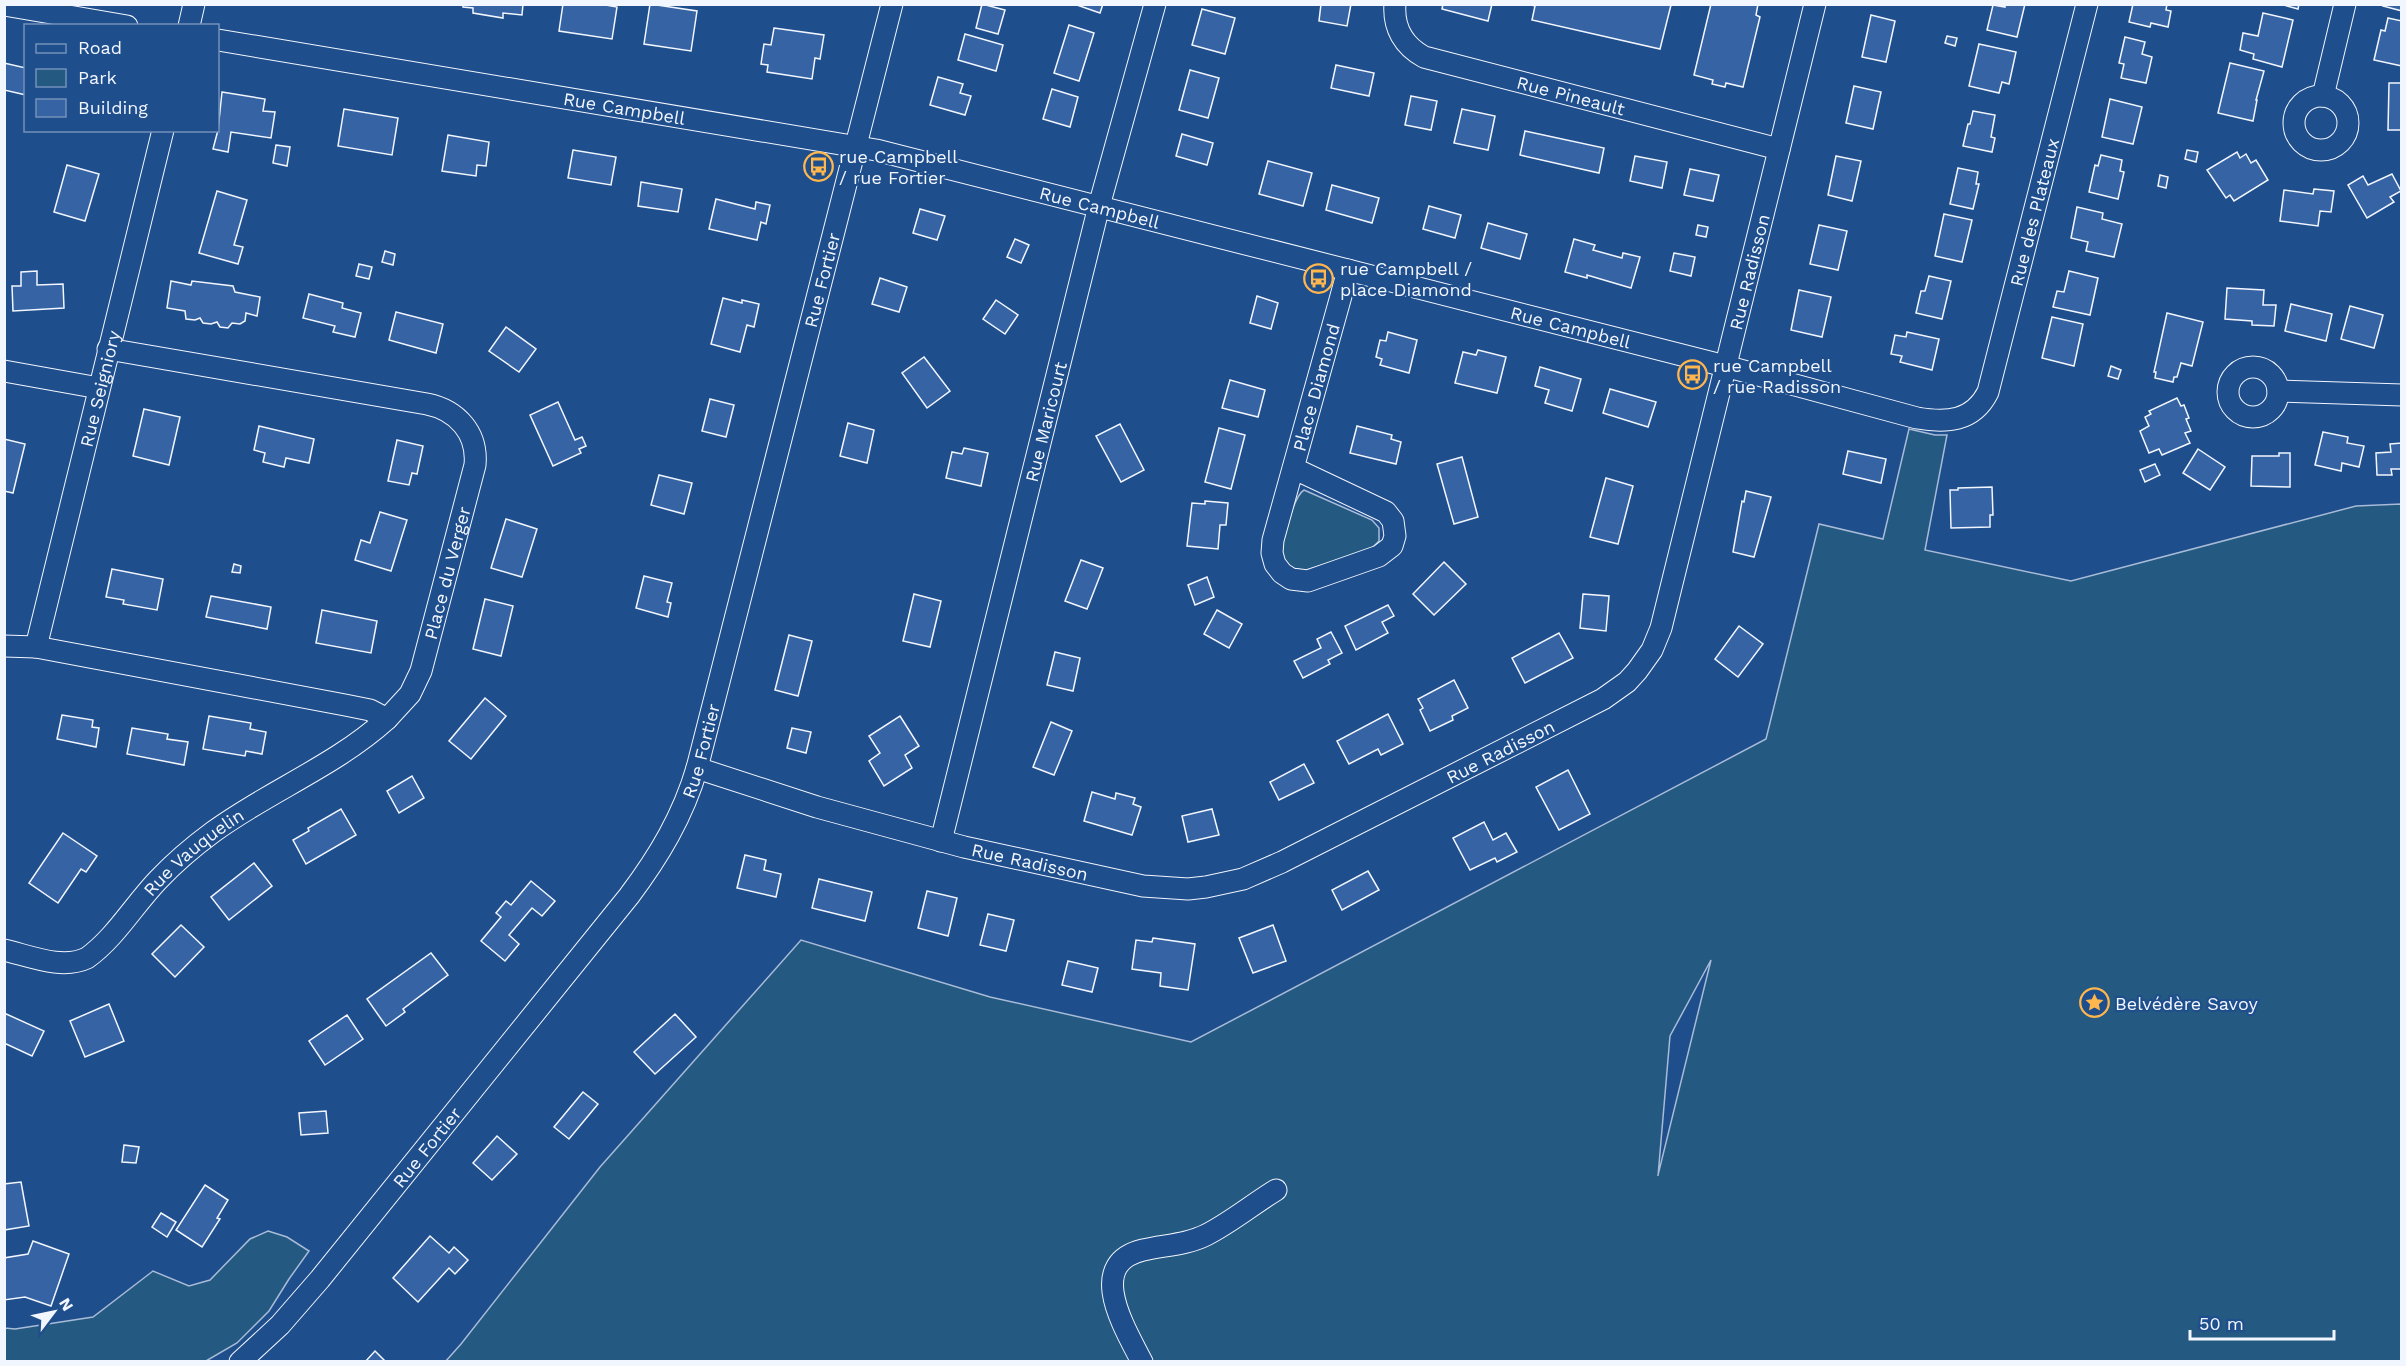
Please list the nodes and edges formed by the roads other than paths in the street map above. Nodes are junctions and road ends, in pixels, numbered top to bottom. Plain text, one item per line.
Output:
1 (194, 4) edge
2 (892, 4) edge
3 (1155, 4) edge
4 (1395, 4) edge
5 (1815, 4) edge
6 (2086, 4) edge
7 (2345, 4) edge
8 (4, 5) edge
9 (115, 24) edge
10 (189, 24) edge
11 (219, 40) edge
12 (2323, 96) dead end
13 (162, 132) edge
14 (855, 146) junction
15 (1779, 149) junction
16 (1099, 206) junction
17 (1348, 270) junction
18 (108, 349) junction
19 (1725, 366) junction
20 (4, 370) edge
21 (99, 388) junction
22 (2278, 391) dead end
23 (2402, 395) edge
24 (1970, 414) joint
25 (1293, 468) junction
26 (4, 646) edge
27 (36, 646) junction
28 (387, 719) junction
29 (697, 768) junction
30 (941, 841) junction
31 (4, 950) edge
32 (1276, 1190) dead end
33 (240, 1362) edge
34 (1142, 1362) edge

1 - 10 street
2 - 14 street, Rue Fortier
3 - 16 street, Rue Maricourt
4 - 15 street, Rue Pineault
5 - 15 street, Rue Radisson
6 - 24 street, Rue des Plateaux
7 - 12 street
8 - 9 street
11 - 14 street, Rue Campbell
13 - 18 street, Rue Seigniory
14 - 16 street, Rue Campbell
14 - 29 street, Rue Fortier
15 - 19 street, Rue Radisson
16 - 17 street, Rue Campbell
16 - 30 street, Rue Maricourt
17 - 19 street, Rue Campbell
17 - 25 street, Place Diamond
18 - 21 street, Rue Seigniory
18 - 28 street, Place du Verger
19 - 24 street, Rue Campbell
19 - 30 street, Rue Radisson
20 - 21 street
21 - 27 street, Rue Seigniory
22 - 23 street
25 - 25 street, Place Diamond
26 - 27 street
27 - 28 street
28 - 31 street, Rue Vauquelin
29 - 30 street, Rue Radisson
29 - 33 street, Rue Fortier
32 - 34 street

